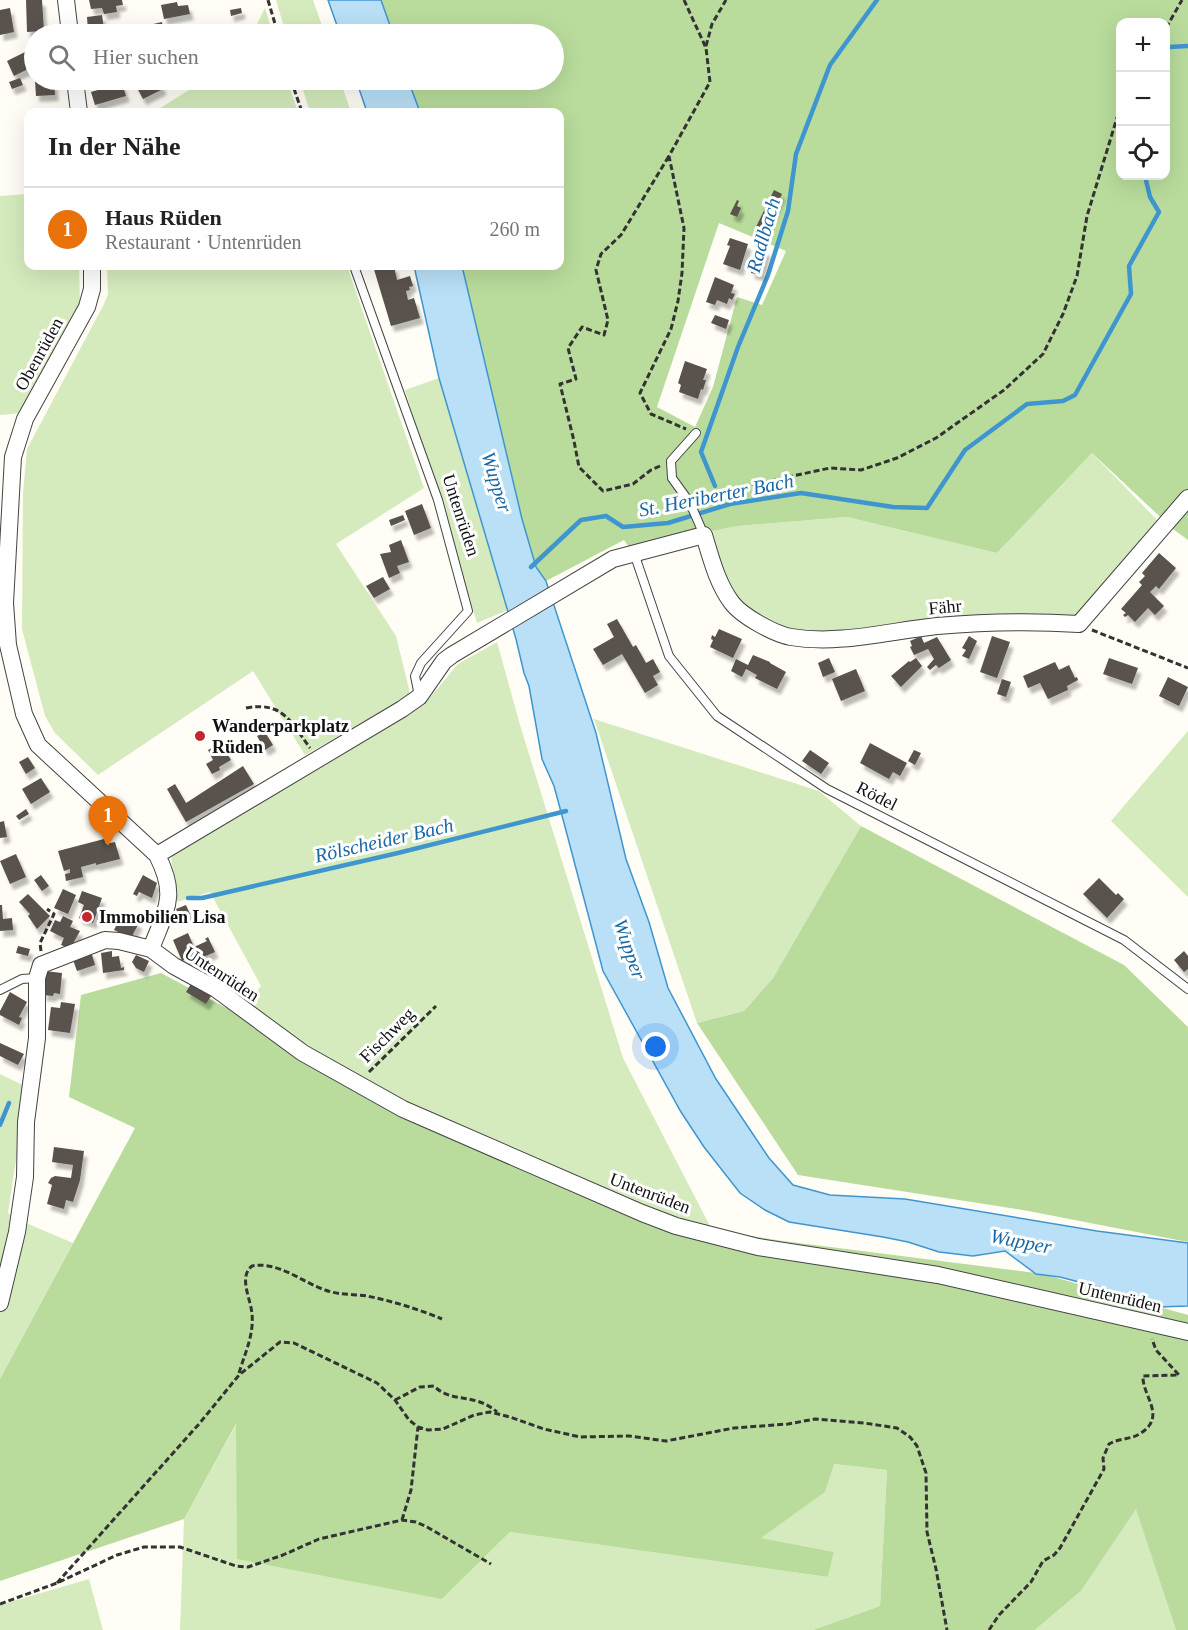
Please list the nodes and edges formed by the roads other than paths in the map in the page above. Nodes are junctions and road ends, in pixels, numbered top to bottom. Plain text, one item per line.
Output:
1 (66, 0) edge
2 (69, 24) edge
3 (76, 90) edge
4 (78, 108) edge
5 (92, 270) edge
6 (355, 270) edge
7 (696, 433) road end
8 (1188, 498) edge
9 (702, 529) junction
10 (634, 553) junction
11 (419, 697) junction
12 (157, 855) junction
13 (151, 949) junction
14 (39, 971) junction
15 (1188, 989) edge
16 (0, 990) edge
17 (1, 1298) edge
18 (1188, 1332) edge

1 - 2 street
3 - 4 street
5 - 12 street, Obenrüden
6 - 11 lane, Untenrüden
7 - 9 lane, Fähr
8 - 9 street, Fähr
9 - 10 street
10 - 11 street
10 - 15 lane, Rödel
11 - 12 street
12 - 13 street
13 - 14 street, Untenrüden
13 - 18 street, Untenrüden
14 - 16 lane
14 - 17 street

